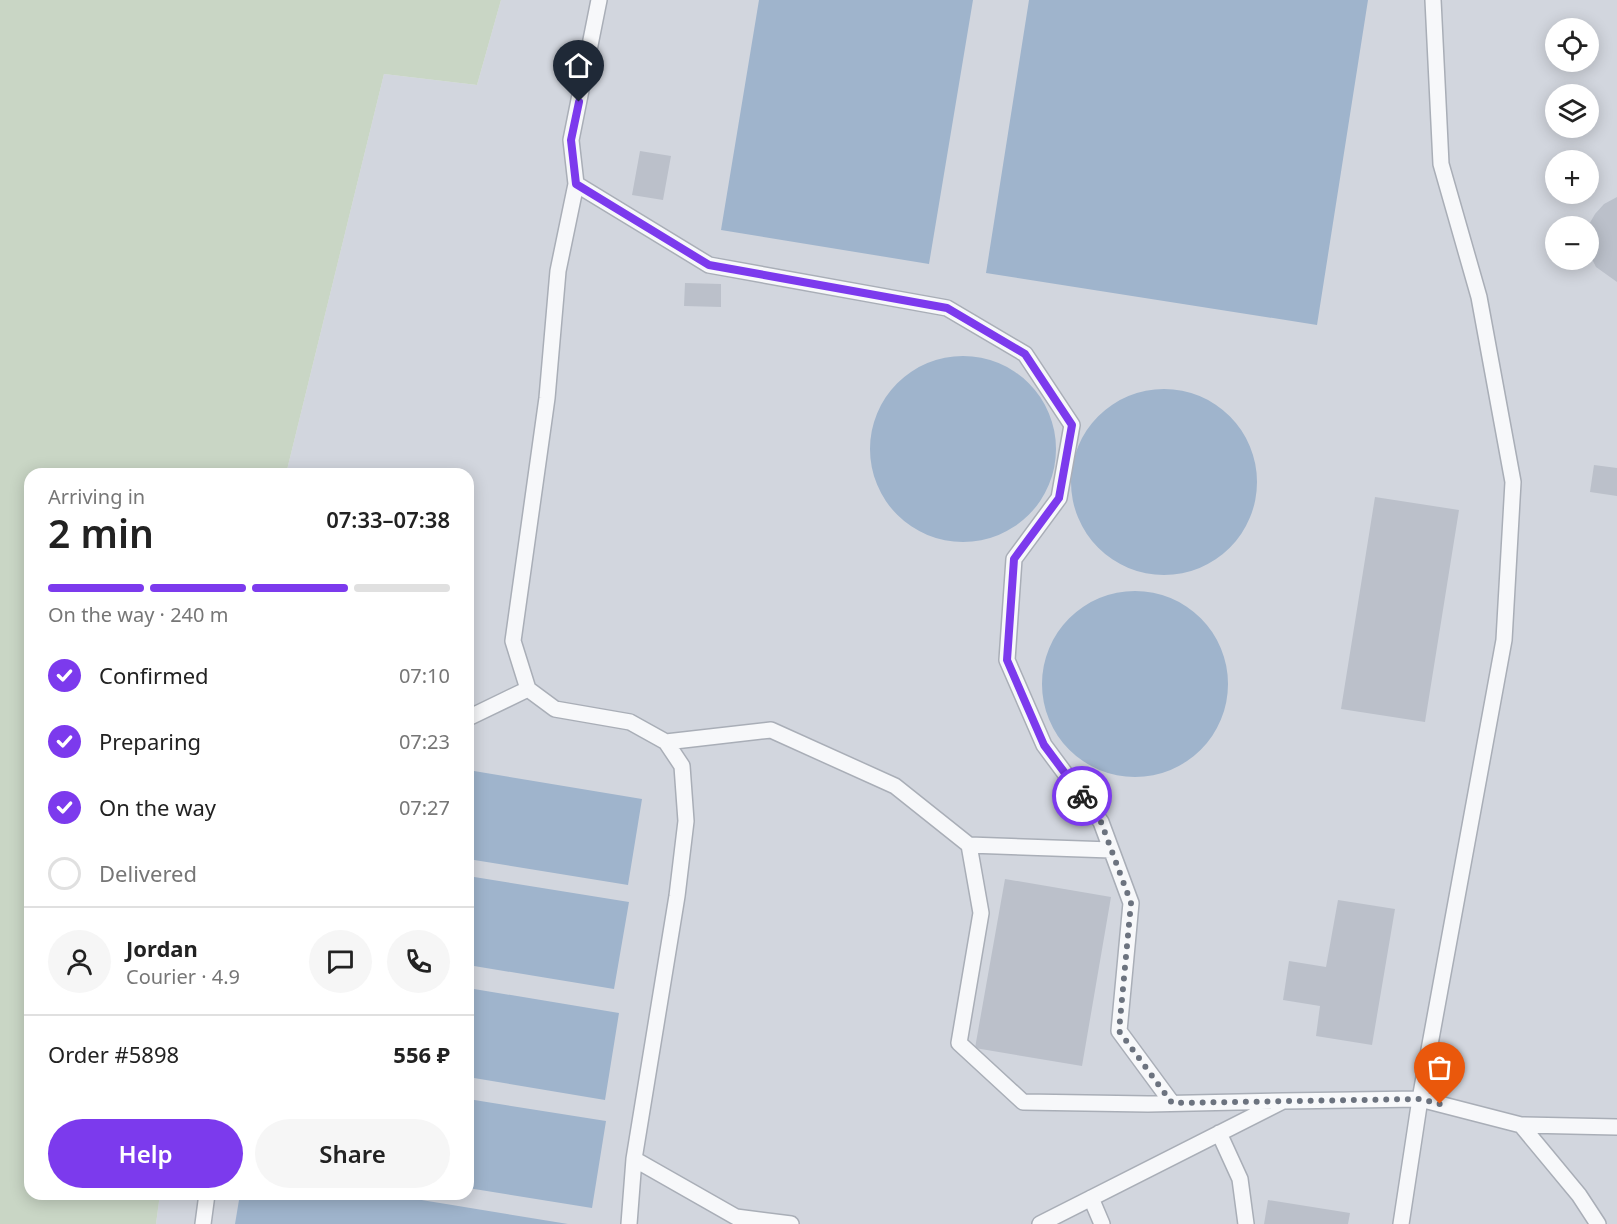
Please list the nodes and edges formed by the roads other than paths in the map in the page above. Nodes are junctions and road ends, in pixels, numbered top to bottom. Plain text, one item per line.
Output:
1 (599, 0) edge
2 (1433, 0) edge
3 (576, 184) junction
4 (528, 689) junction
5 (474, 715) edge
6 (666, 742) junction
7 (969, 845) junction
8 (1111, 850) junction
9 (1420, 1099) junction
10 (1282, 1101) junction
11 (1172, 1103) junction
12 (1521, 1125) junction
13 (1617, 1127) edge
14 (1219, 1133) junction
15 (634, 1159) junction
16 (1091, 1198) junction
17 (206, 1200) edge
18 (203, 1224) edge
19 (629, 1224) edge
20 (791, 1224) edge
21 (1040, 1224) edge
22 (1102, 1224) edge
23 (1246, 1224) edge
24 (1401, 1224) edge
25 (1598, 1224) edge

1 - 3 lane
2 - 9 lane
3 - 4 lane
3 - 8 lane
4 - 5 lane
4 - 6 lane
6 - 7 lane
6 - 15 lane
7 - 8 lane
7 - 11 lane
8 - 11 lane
9 - 10 lane
9 - 12 lane
9 - 24 lane
10 - 11 lane
10 - 14 lane
12 - 13 lane
12 - 25 lane
14 - 16 lane
14 - 23 lane
15 - 19 lane
15 - 20 lane
16 - 21 lane
16 - 22 lane
17 - 18 lane

